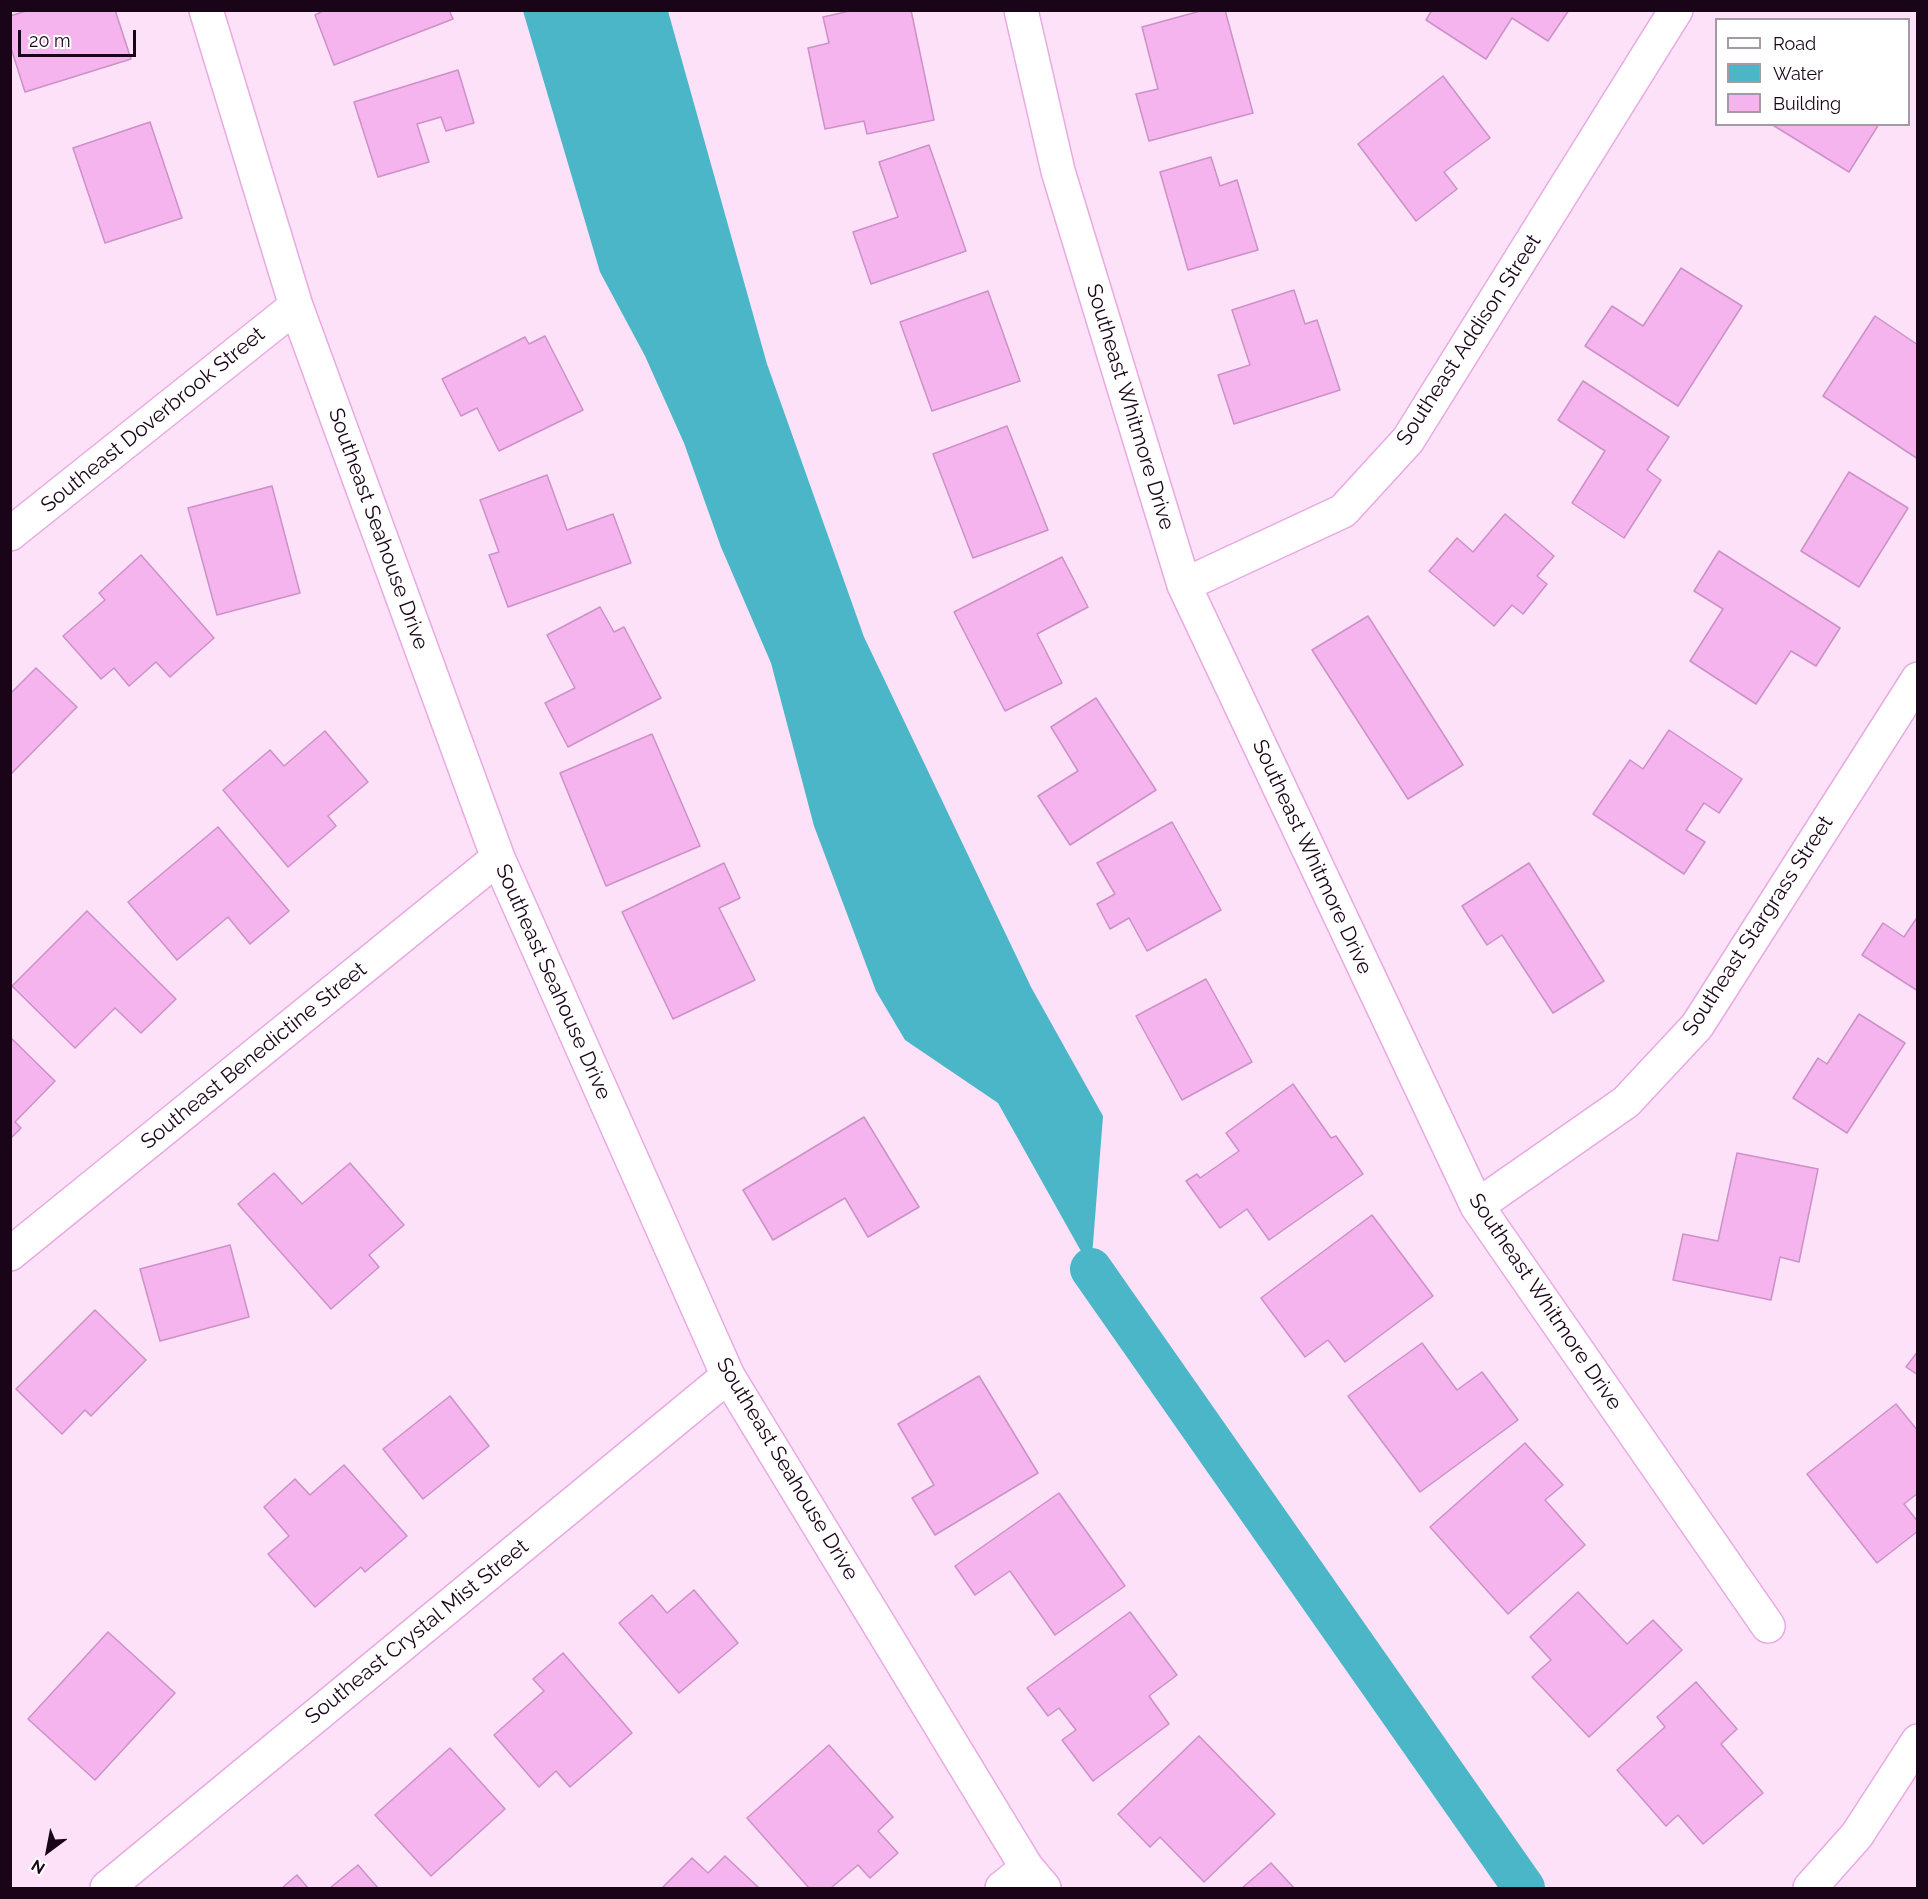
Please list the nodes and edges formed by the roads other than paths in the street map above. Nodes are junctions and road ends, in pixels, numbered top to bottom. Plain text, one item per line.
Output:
1 (206, 10) edge
2 (1021, 10) edge
3 (1676, 10) edge
4 (296, 306) junction
5 (10, 534) edge
6 (1184, 585) junction
7 (1917, 679) edge
8 (498, 858) junction
9 (1477, 1206) junction
10 (10, 1254) edge
11 (728, 1376) junction
12 (1768, 1626) dead end
13 (1917, 1741) edge
14 (1036, 1878) edge
15 (106, 1888) edge
16 (1002, 1888) edge
17 (1810, 1888) edge

1 - 4 street, Southeast Seahouse Drive
2 - 6 street, Southeast Whitmore Drive
3 - 6 street, Southeast Addison Street
4 - 5 street, Southeast Doverbrook Street
4 - 8 street, Southeast Seahouse Drive
6 - 9 street, Southeast Whitmore Drive
7 - 9 street, Southeast Stargrass Street
8 - 10 street, Southeast Benedictine Street
8 - 11 street, Southeast Seahouse Drive
9 - 12 street, Southeast Whitmore Drive
11 - 14 street, Southeast Seahouse Drive
11 - 15 street, Southeast Crystal Mist Street
13 - 17 street
14 - 16 street

